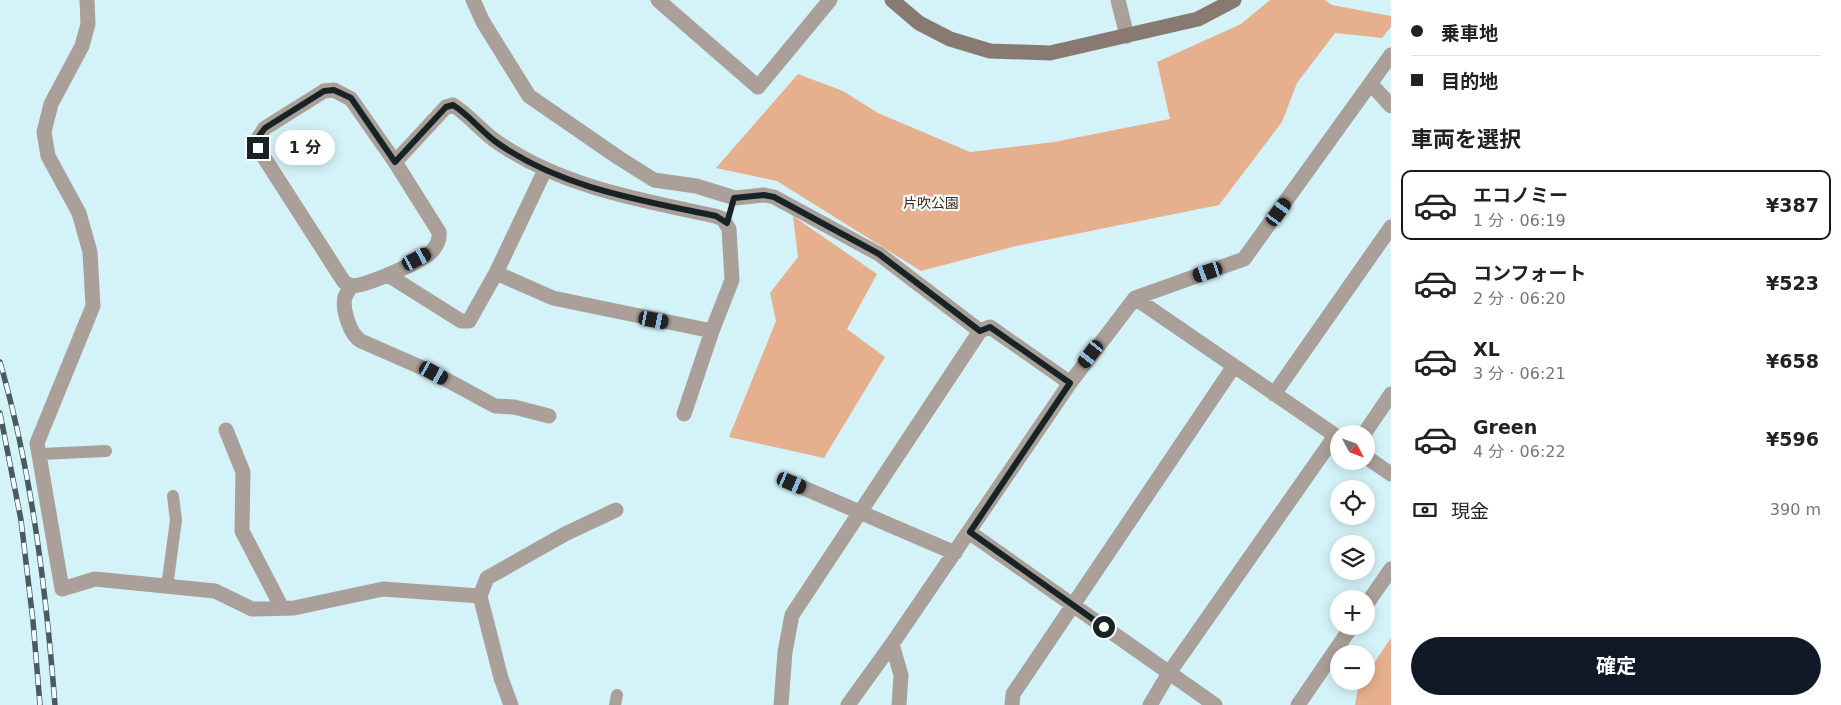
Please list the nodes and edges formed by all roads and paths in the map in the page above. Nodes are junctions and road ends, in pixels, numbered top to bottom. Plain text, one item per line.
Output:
1 (87, 0) edge
2 (473, 0) edge
3 (658, 0) edge
4 (830, 0) edge
5 (892, 0) edge
6 (1118, 0) edge
7 (1234, 0) edge
8 (1127, 36) junction
9 (1391, 55) edge
10 (1370, 84) junction
11 (1391, 106) edge
12 (395, 162) junction
13 (545, 170) junction
14 (734, 198) junction
15 (727, 223) junction
16 (1391, 227) edge
17 (496, 273) junction
18 (388, 274) junction
19 (351, 286) junction
20 (1135, 298) junction
21 (712, 330) junction
22 (980, 331) junction
23 (1234, 366) junction
24 (1070, 383) junction
25 (1274, 394) junction
26 (1391, 394) edge
27 (684, 414) dead end
28 (549, 416) dead end
29 (1370, 425) edge
30 (226, 430) dead end
31 (1330, 432) edge
32 (1330, 447) edge
33 (106, 451) dead end
34 (40, 454) junction
35 (1375, 463) edge
36 (1391, 474) edge
37 (792, 483) dead end
38 (172, 496) dead end
39 (616, 510) dead end
40 (861, 513) junction
41 (970, 532) junction
42 (955, 553) junction
43 (1391, 569) edge
44 (167, 587) junction
45 (1375, 592) edge
46 (480, 596) junction
47 (1072, 604) junction
48 (282, 608) junction
49 (1346, 635) edge
50 (892, 644) junction
51 (1169, 673) junction
52 (514, 704) edge
53 (780, 705) edge
54 (848, 705) edge
55 (899, 705) edge
56 (1012, 705) edge
57 (1150, 705) edge
58 (1215, 705) edge
59 (1298, 705) edge

1 - 34 street
2 - 14 street
3 - 4 street
5 - 8 street
6 - 8 street
7 - 8 street
9 - 10 street
10 - 11 street
10 - 20 street
12 - 13 street
12 - 18 street
12 - 19 street
13 - 15 street
13 - 17 street
14 - 15 street
14 - 22 street
15 - 21 street
16 - 25 street
17 - 18 street
17 - 21 street
18 - 19 street
19 - 28 street
20 - 23 street
20 - 24 street
21 - 27 street
22 - 24 street
22 - 40 street
23 - 25 street
23 - 47 street
24 - 41 street
25 - 31 street
26 - 29 street
30 - 48 street
32 - 51 street
33 - 34 lane
34 - 44 street
35 - 36 street
37 - 40 street
38 - 44 lane
39 - 46 street
40 - 42 street
40 - 53 street
41 - 42 street
41 - 47 street
42 - 50 street
43 - 45 street
44 - 48 street
46 - 48 street
46 - 52 street
47 - 51 street
47 - 56 street
49 - 59 street
50 - 54 street
50 - 55 street
51 - 57 street
51 - 58 street

